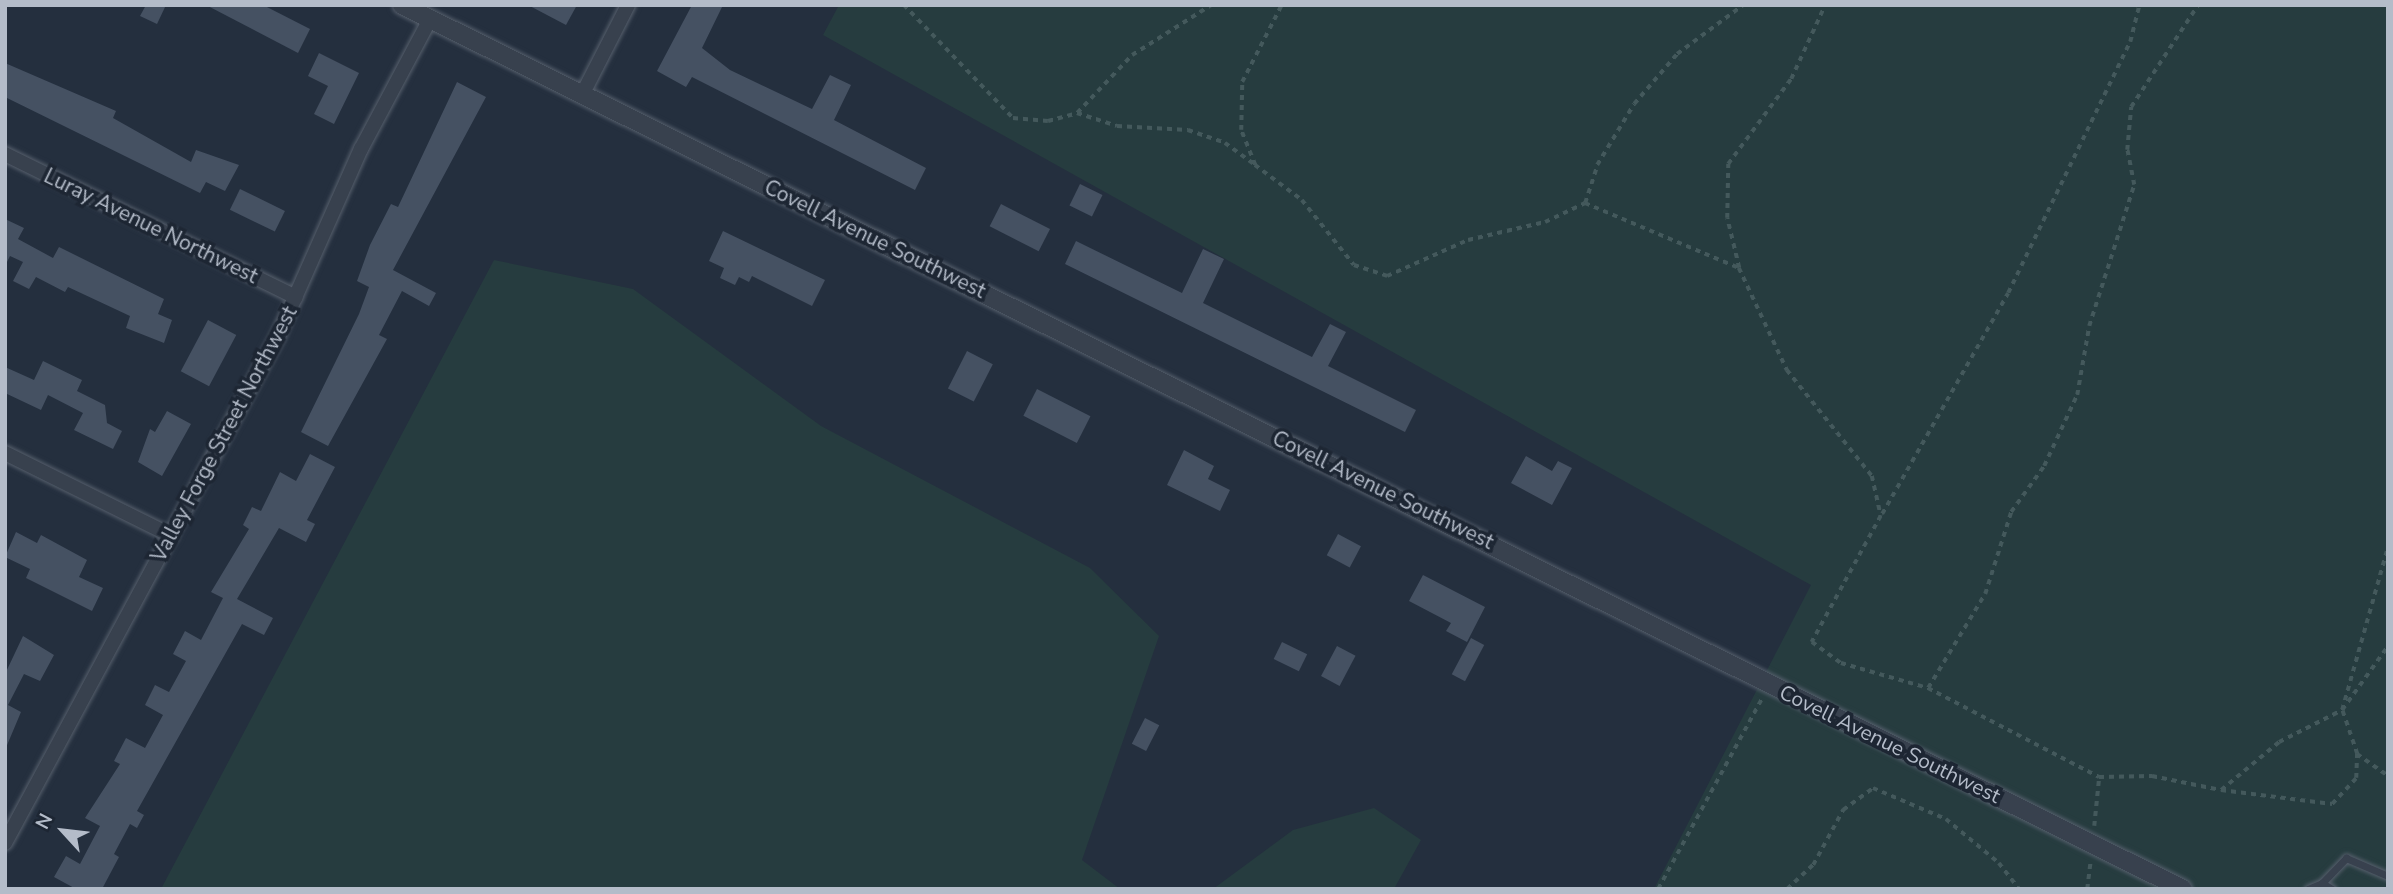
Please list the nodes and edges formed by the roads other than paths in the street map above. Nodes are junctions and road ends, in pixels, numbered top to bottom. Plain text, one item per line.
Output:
1 (402, 5) edge
2 (628, 5) edge
3 (430, 19) junction
4 (582, 95) junction
5 (5, 154) edge
6 (296, 297) junction
7 (5, 453) edge
8 (172, 536) junction
9 (5, 843) edge
10 (2388, 876) edge
11 (2322, 883) junction
12 (2183, 889) edge
13 (2308, 889) edge
14 (2332, 889) edge

1 - 3 street, Covell Avenue Southwest
2 - 4 street
3 - 4 street, Covell Avenue Southwest
3 - 6 street, Valley Forge Street Northwest
4 - 12 street, Covell Avenue Southwest
5 - 6 street, Luray Avenue Northwest
6 - 8 street, Valley Forge Street Northwest
7 - 8 street
8 - 9 street, Valley Forge Street Northwest
10 - 11 lane
11 - 13 lane
11 - 14 lane

